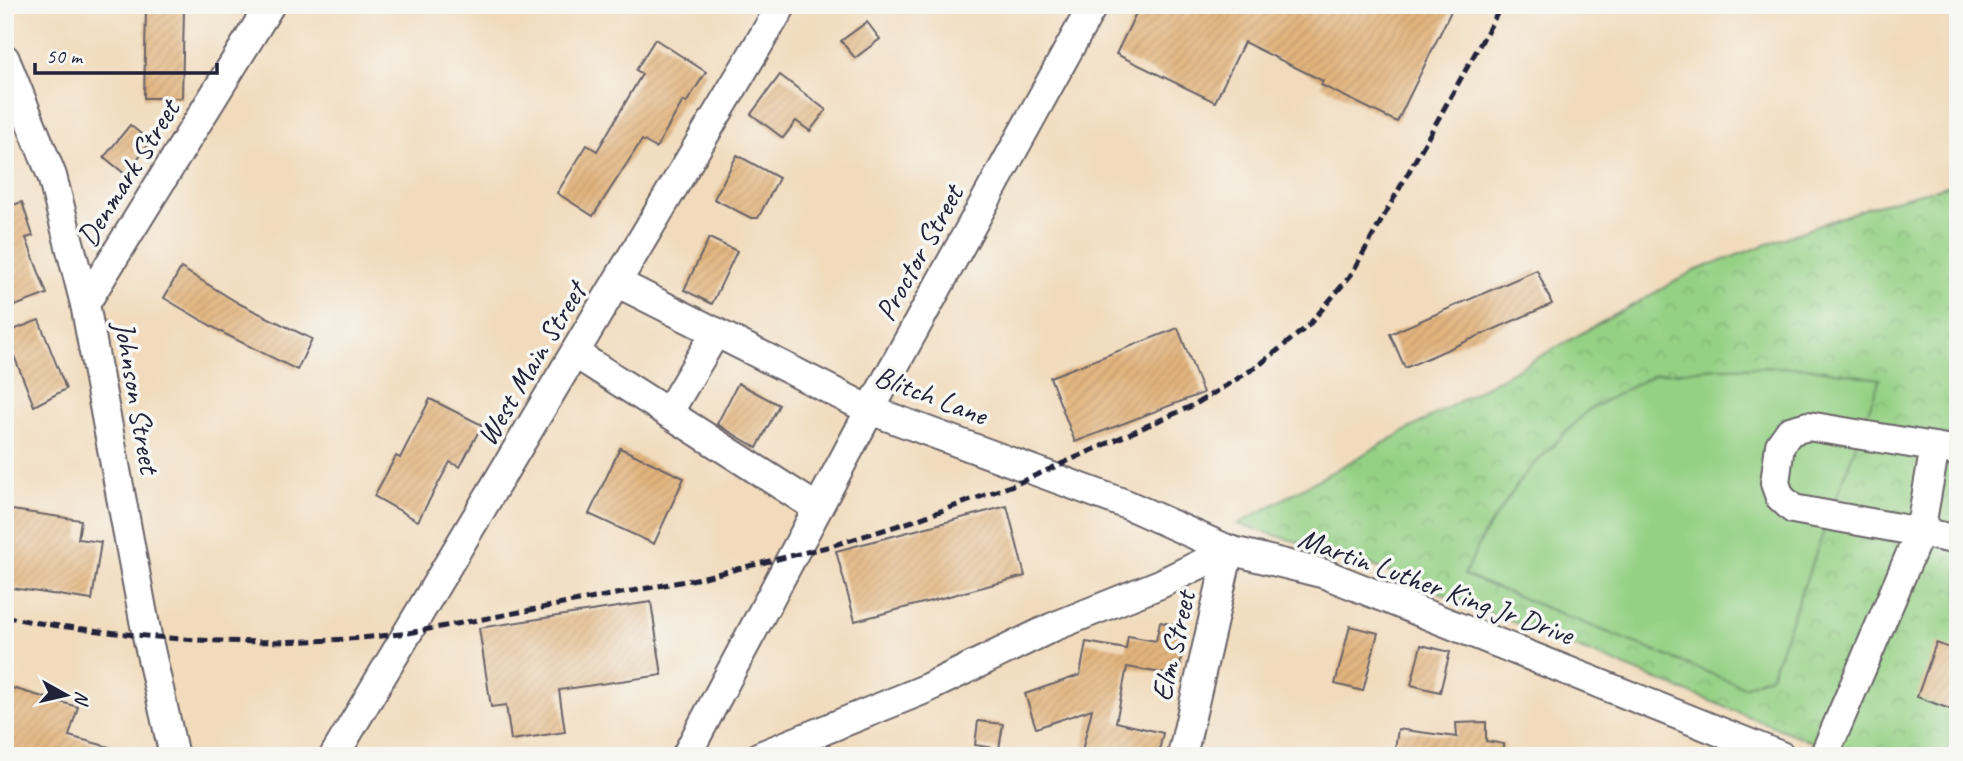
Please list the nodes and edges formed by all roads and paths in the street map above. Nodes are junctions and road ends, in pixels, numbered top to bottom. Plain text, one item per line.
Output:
1 (270, 5) edge
2 (782, 5) edge
3 (1093, 5) edge
4 (5, 60) edge
5 (618, 283) junction
6 (85, 304) junction
7 (716, 332) junction
8 (576, 354) junction
9 (870, 410) junction
10 (668, 413) junction
11 (1946, 449) edge
12 (817, 508) junction
13 (1920, 532) junction
14 (1958, 540) edge
15 (1229, 550) junction
16 (174, 756) edge
17 (334, 756) edge
18 (686, 756) edge
19 (760, 756) edge
20 (1182, 756) edge
21 (1782, 756) edge
22 (1824, 756) edge

1 - 6 street, Denmark Street
2 - 5 street, West Main Street
3 - 9 street, Proctor Street
4 - 6 street, Johnson Street
5 - 7 street, Blitch Lane
5 - 8 street, West Main Street
6 - 16 street, Johnson Street
7 - 9 street, Blitch Lane
7 - 10 street
8 - 10 street
8 - 17 street, West Main Street
9 - 12 street, Proctor Street
9 - 15 street, Blitch Lane
10 - 12 street
11 - 13 street
11 - 13 street
12 - 18 street, Proctor Street
13 - 14 street
13 - 22 street
15 - 19 street
15 - 20 street, Elm Street
15 - 21 street, Martin Luther King Jr Drive

